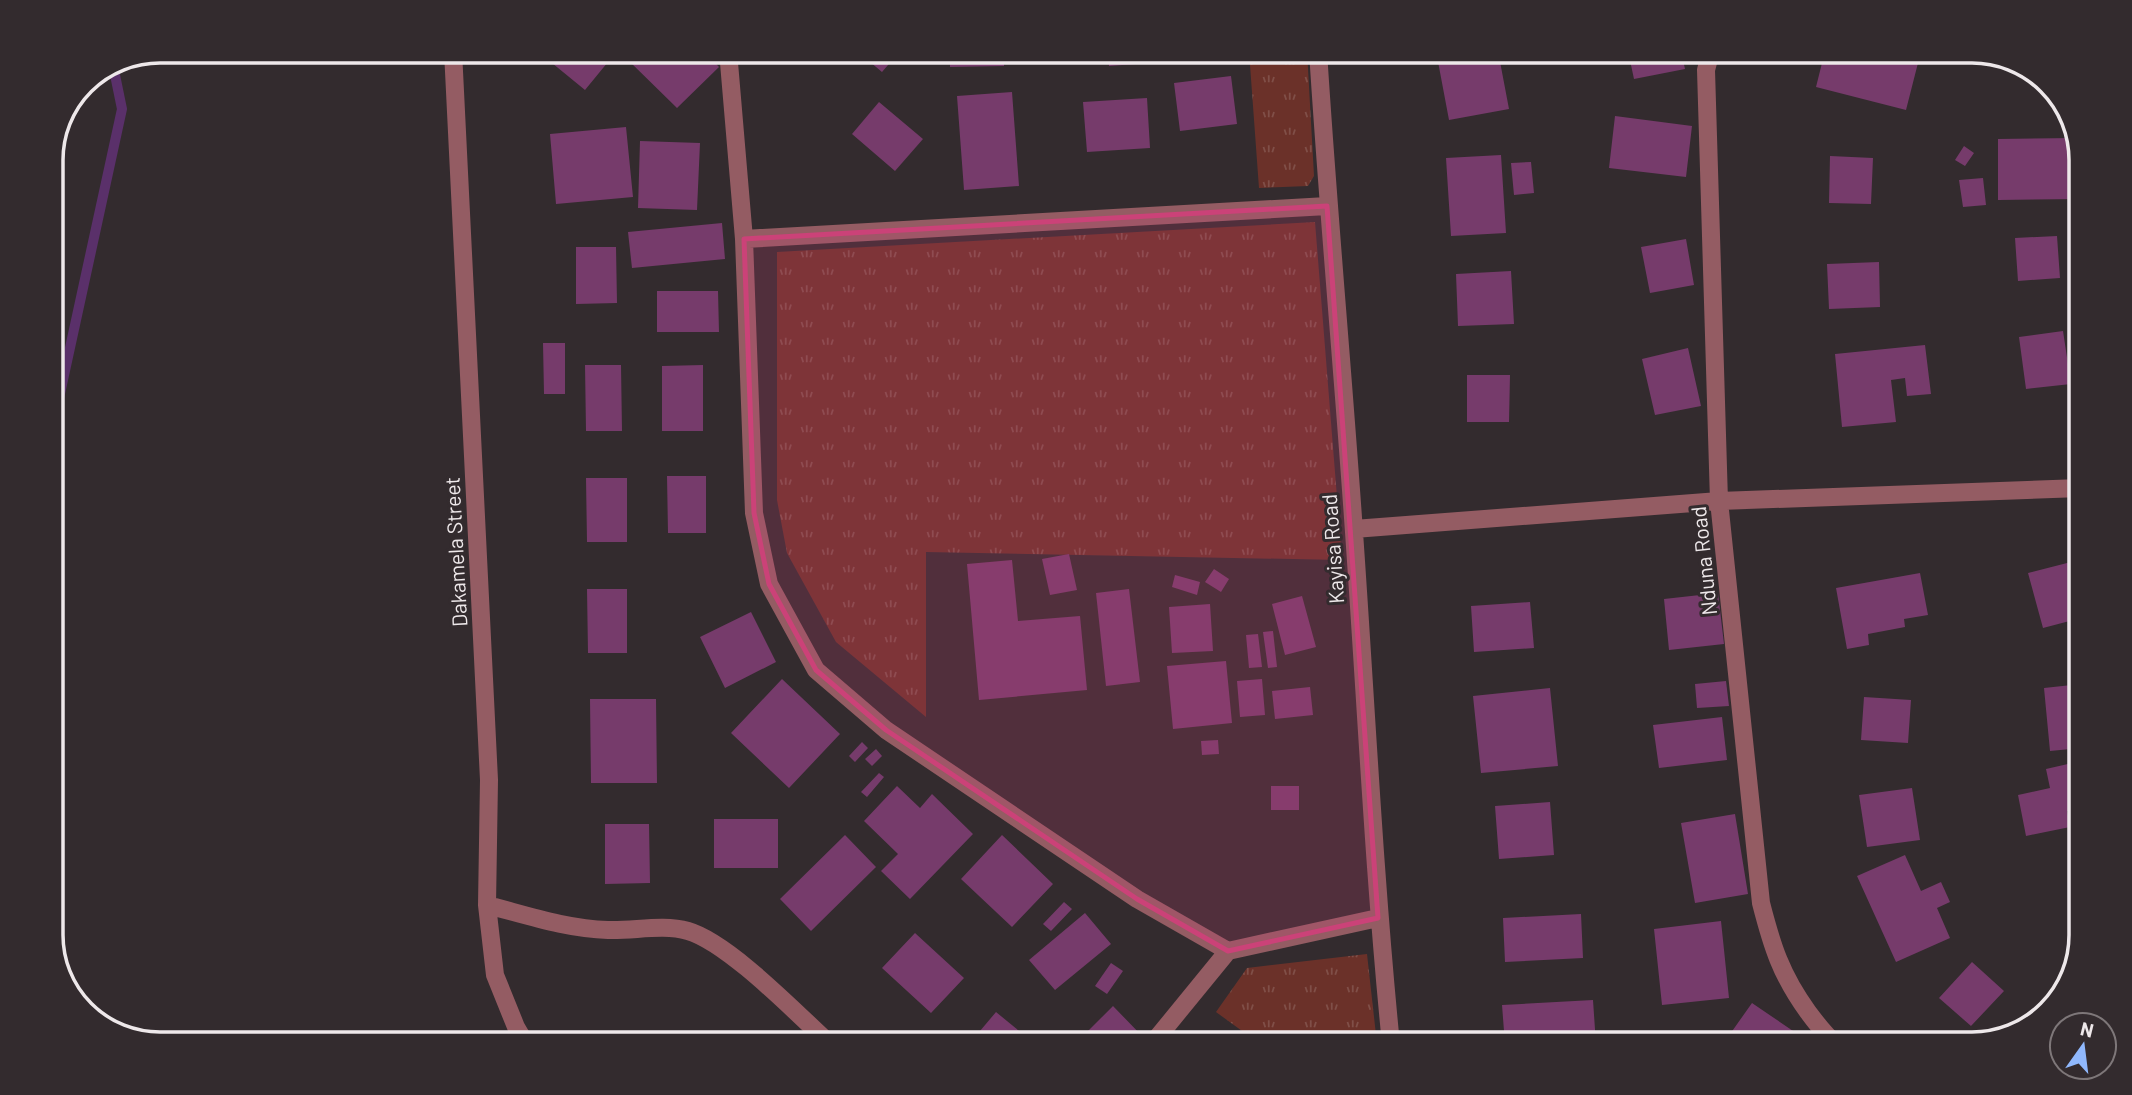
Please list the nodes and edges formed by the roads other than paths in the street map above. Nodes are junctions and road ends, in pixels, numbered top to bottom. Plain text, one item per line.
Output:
1 (454, 63) edge
2 (729, 63) edge
3 (1319, 63) edge
4 (1708, 63) edge
5 (1327, 206) junction
6 (744, 239) junction
7 (2069, 488) edge
8 (1719, 501) junction
9 (1354, 529) junction
10 (487, 905) junction
11 (1378, 918) junction
12 (1228, 951) junction
13 (519, 1032) edge
14 (816, 1032) edge
15 (1162, 1032) edge
16 (1390, 1032) edge
17 (1823, 1032) edge

1 - 10 street, Dakamela Street
2 - 6 street
3 - 5 street, Kayisa Road
4 - 8 street, Nduna Road
5 - 6 street
5 - 9 street, Kayisa Road
6 - 12 street
7 - 8 street
8 - 9 street
8 - 17 street, Nduna Road
9 - 11 street, Kayisa Road
10 - 13 street, Dakamela Street
10 - 14 street
11 - 12 street
11 - 16 street, Kayisa Road
12 - 15 street

